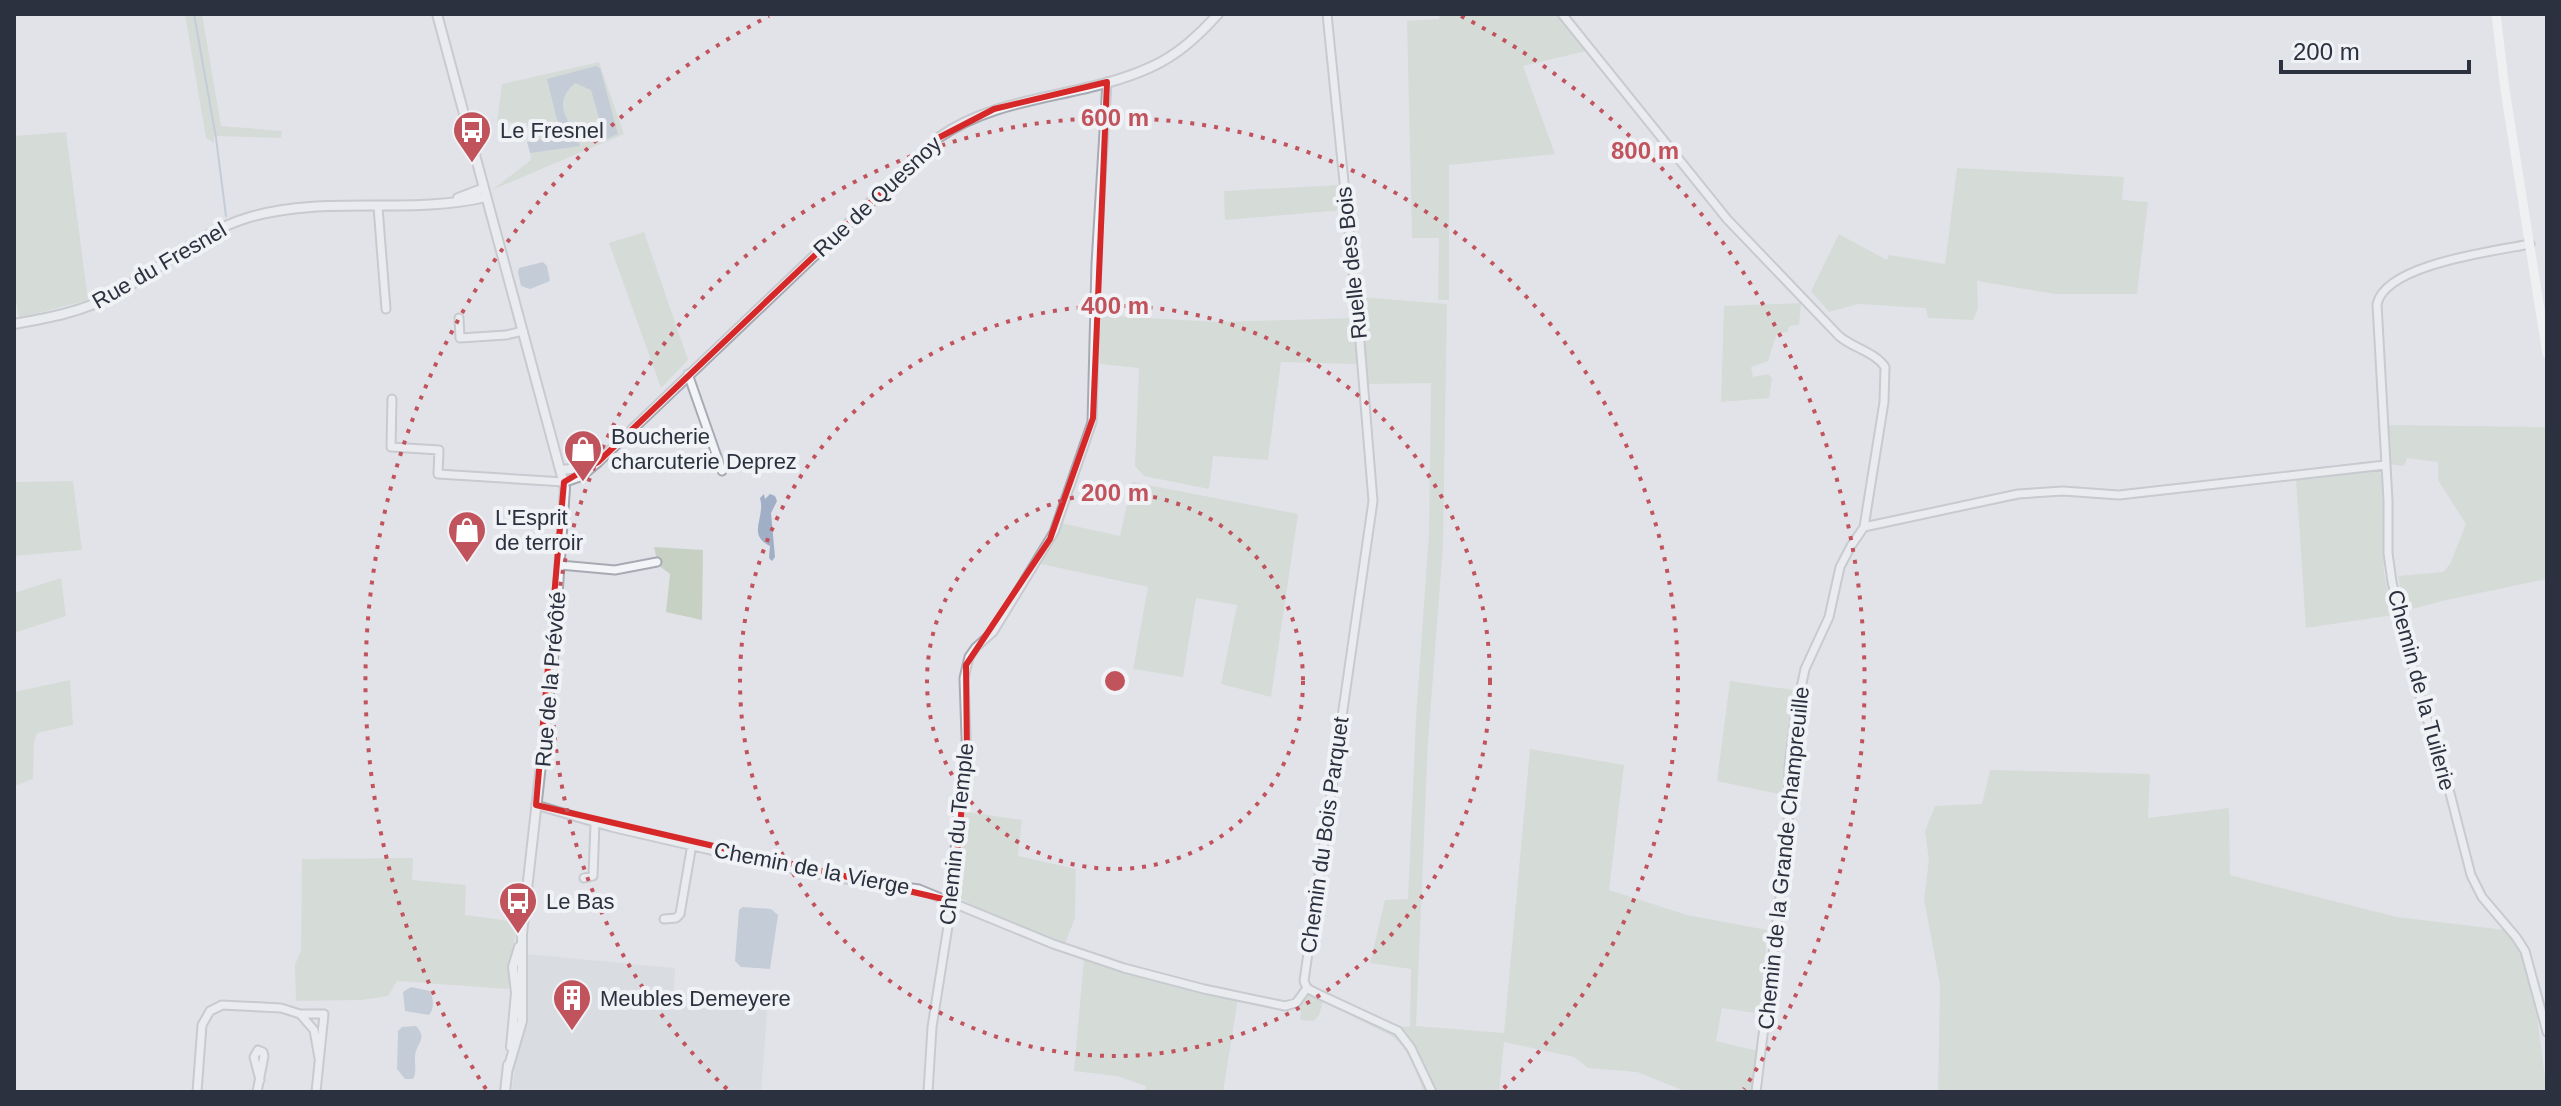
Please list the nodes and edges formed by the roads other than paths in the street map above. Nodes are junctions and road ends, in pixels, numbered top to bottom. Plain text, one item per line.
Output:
1 (437, 14) edge
2 (1218, 14) edge
3 (1327, 14) edge
4 (1562, 14) edge
5 (2496, 14) edge
6 (1107, 82) junction
7 (485, 193) junction
8 (378, 207) junction
9 (2530, 244) junction
10 (386, 309) dead end
11 (459, 318) dead end
12 (14, 324) edge
13 (523, 331) junction
14 (2547, 354) edge
15 (688, 374) junction
16 (392, 399) dead end
17 (625, 434) junction
18 (2385, 465) junction
19 (561, 470) junction
20 (722, 471) dead end
21 (564, 482) junction
22 (1372, 512) joint
23 (1864, 527) junction
24 (657, 562) dead end
25 (560, 565) junction
26 (536, 805) junction
27 (595, 823) junction
28 (692, 844) junction
29 (584, 878) dead end
30 (952, 901) junction
31 (664, 919) dead end
32 (1307, 988) junction
33 (300, 1014) junction
34 (2547, 1032) edge
35 (319, 1058) junction
36 (260, 1080) dead end
37 (197, 1092) edge
38 (257, 1092) edge
39 (316, 1092) edge
40 (505, 1092) edge
41 (928, 1092) edge
42 (1432, 1092) edge
43 (1756, 1092) edge

1 - 7 street, Rue de la Prévôté
2 - 6 street, Rue de Quesnoy
3 - 22 street, Ruelle des Bois
4 - 23 street, Chemin de la Grande Champreuille
5 - 9 main road
6 - 15 street, Rue de Quesnoy
6 - 30 street, Chemin du Temple
7 - 8 street, Rue du Fresnel
7 - 13 street, Rue de la Prévôté
8 - 10 street
8 - 12 street, Rue du Fresnel
9 - 14 main road
9 - 18 street, Chemin de la Tuilerie
11 - 13 street
13 - 19 street, Rue de la Prévôté
15 - 17 street, Rue de Quesnoy
15 - 20 street
16 - 21 street
17 - 19 street, Rue de Quesnoy
17 - 21 street, Rue de Quesnoy
18 - 23 street
18 - 34 street, Chemin de la Tuilerie
19 - 21 street, Rue de la Prévôté
21 - 25 street, Rue de la Prévôté
22 - 32 street, Chemin du Bois Parquet
23 - 43 street, Chemin de la Grande Champreuille
24 - 25 street
25 - 26 street, Rue de la Prévôté
26 - 27 street, Chemin de la Vierge
26 - 40 street, Rue de la Prévôté
27 - 28 street, Chemin de la Vierge
27 - 29 street
28 - 30 street, Chemin de la Vierge
28 - 31 street
30 - 32 street, Chemin de la Vierge
30 - 41 street, Chemin du Temple
32 - 42 street
33 - 35 street
33 - 35 street
33 - 37 street
35 - 39 street
36 - 38 street

